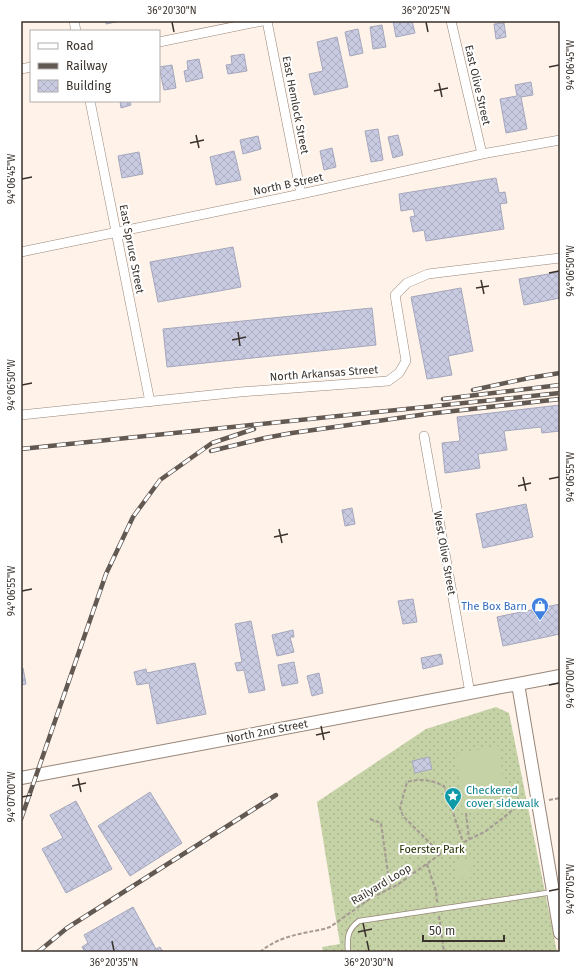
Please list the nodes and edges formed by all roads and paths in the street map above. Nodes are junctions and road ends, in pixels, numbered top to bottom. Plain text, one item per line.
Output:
1 (262, 21) edge
2 (267, 21) edge
3 (451, 21) edge
4 (160, 42) edge
5 (90, 102) edge
6 (560, 140) edge
7 (482, 154) junction
8 (301, 194) junction
9 (117, 232) junction
10 (21, 252) edge
11 (560, 258) edge
12 (150, 402) junction
13 (21, 415) edge
14 (424, 436) dead end
15 (560, 676) edge
16 (518, 684) junction
17 (470, 693) junction
18 (21, 778) edge
19 (560, 798) edge
20 (549, 800) dead end
21 (526, 805) dead end
22 (466, 813) dead end
23 (370, 819) dead end
24 (469, 839) junction
25 (463, 842) junction
26 (441, 854) junction
27 (426, 864) junction
28 (390, 888) junction
29 (556, 891) edge
30 (438, 908) junction
31 (560, 933) edge
32 (260, 952) edge
33 (348, 952) edge
34 (444, 952) edge

1 - 4 street
2 - 8 street, East Hemlock Street
3 - 7 street, East Olive Street
5 - 9 street, East Spruce Street
6 - 7 street, North B Street
7 - 8 street, North B Street
8 - 9 street, North B Street
9 - 10 street, North B Street
9 - 12 street, East Spruce Street
11 - 12 street, North Arkansas Street
12 - 13 street, North Arkansas Street
14 - 17 street, West Olive Street
15 - 16 main road, North 2nd Street
16 - 17 main road, North 2nd Street
16 - 29 main road
17 - 18 main road, North 2nd Street
19 - 20 path
21 - 24 path, Railyard Loop
22 - 24 path
23 - 28 path
24 - 25 path, Railyard Loop
25 - 26 path, Railyard Loop
25 - 26 path
26 - 27 path, Railyard Loop
27 - 28 path, Railyard Loop
27 - 30 path
28 - 32 path, Railyard Loop
29 - 30 lane
29 - 31 main road
30 - 33 lane
30 - 34 path

